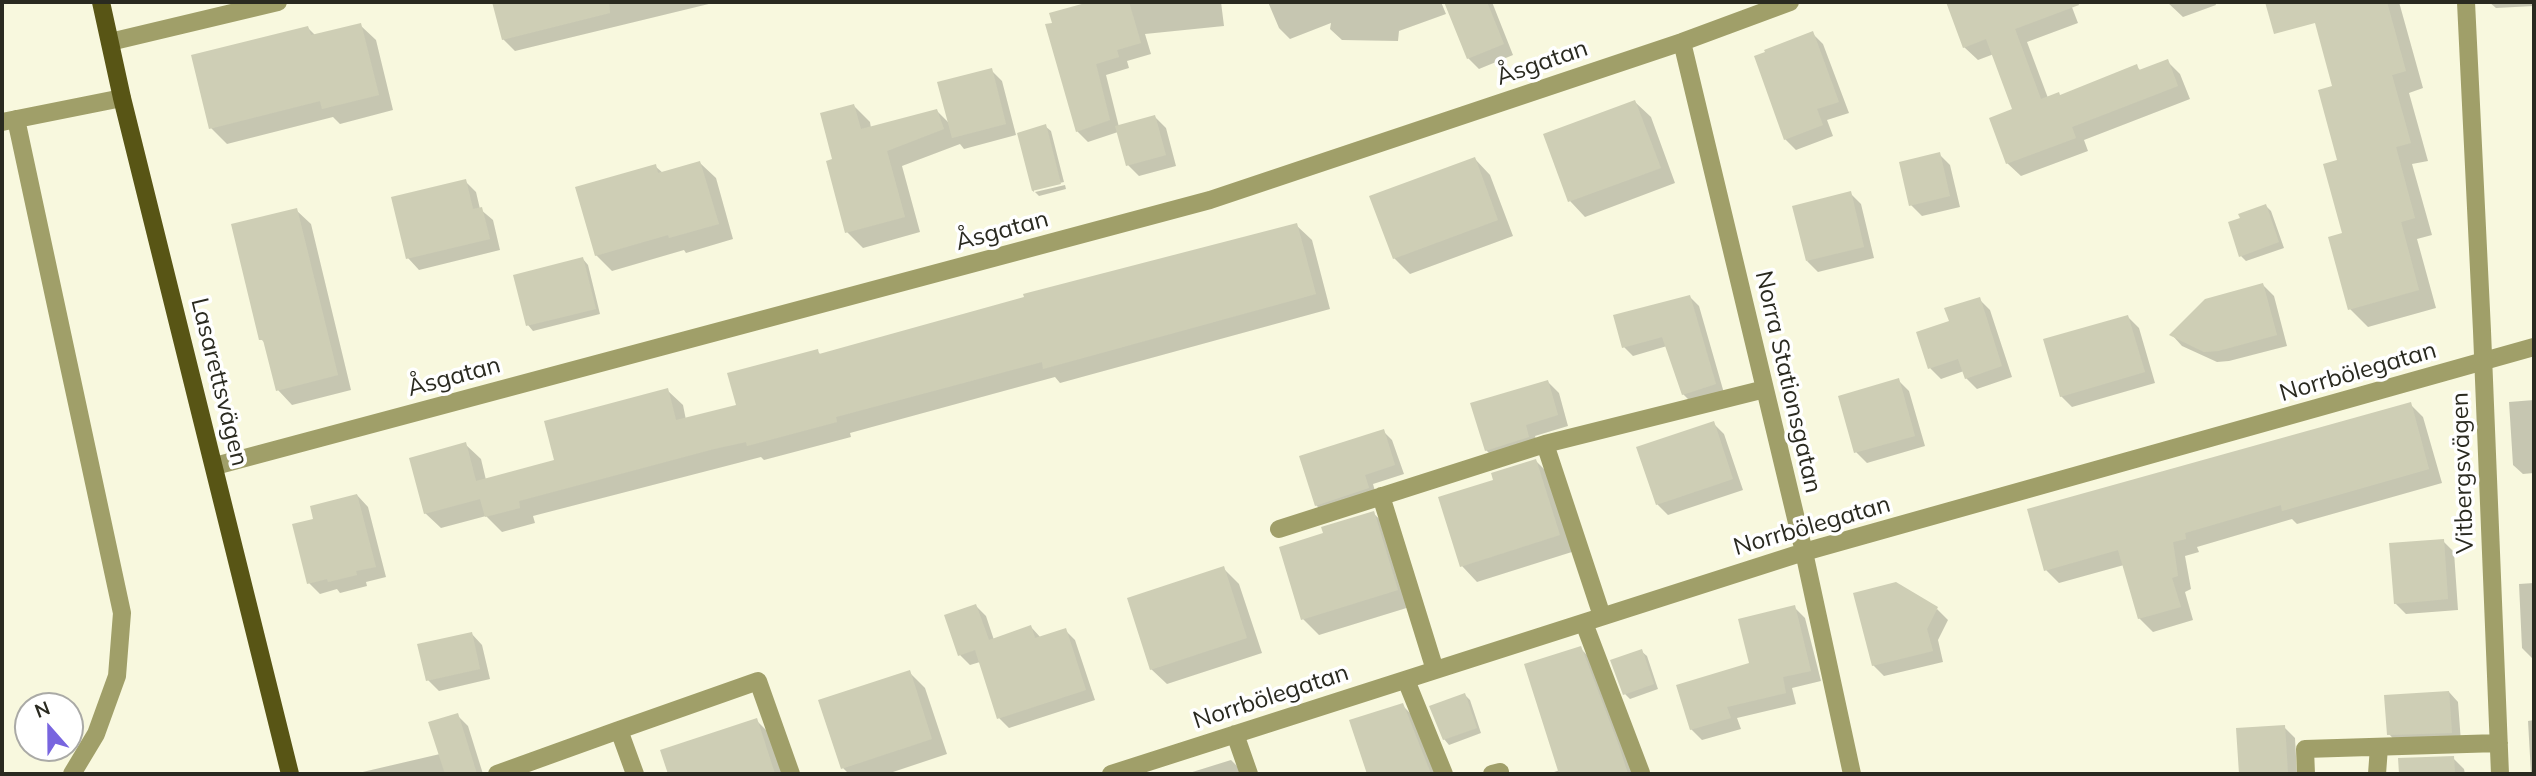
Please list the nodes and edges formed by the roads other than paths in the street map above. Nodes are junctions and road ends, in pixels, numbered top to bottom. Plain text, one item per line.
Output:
1 (101, 2) edge
2 (278, 2) edge
3 (1790, 2) edge
4 (2466, 2) edge
5 (110, 42) junction
6 (1682, 42) junction
7 (122, 98) junction
8 (9, 121) edge
9 (2534, 347) edge
10 (2483, 362) junction
11 (1765, 389) junction
12 (1545, 444) junction
13 (215, 466) junction
14 (1381, 496) junction
15 (1279, 529) dead end
16 (1804, 552) junction
17 (1602, 616) junction
18 (1584, 622) junction
19 (1435, 670) junction
20 (1406, 680) junction
21 (620, 730) junction
22 (1235, 734) junction
23 (2499, 743) junction
24 (2379, 747) junction
25 (1641, 773) edge
26 (72, 774) edge
27 (290, 774) edge
28 (497, 774) edge
29 (635, 774) edge
30 (791, 774) edge
31 (1111, 774) edge
32 (1249, 774) edge
33 (1444, 774) edge
34 (1853, 774) edge
35 (2306, 774) edge
36 (2377, 774) edge
37 (2500, 774) edge

1 - 5 main road, Lasarettsvägen
2 - 5 street
3 - 6 street, Åsgatan
4 - 10 street, Vitbergsvägen
5 - 7 main road, Lasarettsvägen
6 - 11 street, Norra Stationsgatan
6 - 13 street, Åsgatan
7 - 8 street
7 - 13 main road, Lasarettsvägen
8 - 26 street
9 - 10 street, Norrbölegatan
10 - 16 street, Norrbölegatan
10 - 23 street, Vitbergsvägen
11 - 12 street
11 - 16 street, Norra Stationsgatan
12 - 14 street
12 - 17 street
13 - 27 main road, Lasarettsvägen
14 - 15 street
14 - 19 street
16 - 17 street, Norrbölegatan
16 - 34 street, Norra Stationsgatan
17 - 18 street, Norrbölegatan
18 - 19 street, Norrbölegatan
18 - 25 street
19 - 20 street, Norrbölegatan
20 - 22 street, Norrbölegatan
20 - 33 street
21 - 28 street
21 - 29 street
21 - 30 street
22 - 31 street, Norrbölegatan
22 - 32 street
23 - 24 street
23 - 37 street, Vitbergsvägen
24 - 35 street
24 - 36 street

